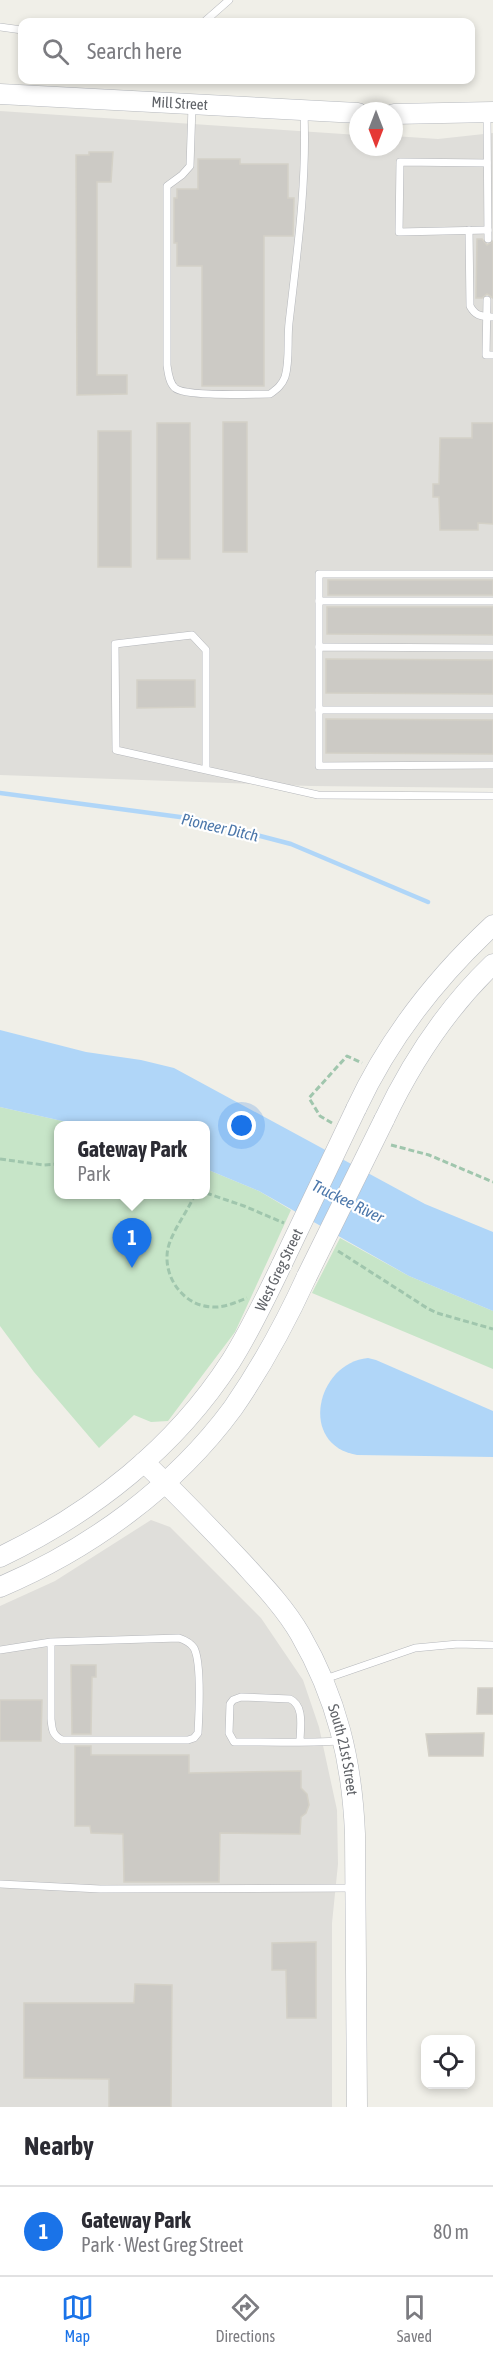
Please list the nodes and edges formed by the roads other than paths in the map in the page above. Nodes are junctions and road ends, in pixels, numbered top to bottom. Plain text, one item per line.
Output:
1 (230, 0) edge
2 (209, 18) edge
3 (0, 27) edge
4 (18, 29) edge
5 (0, 94) edge
6 (192, 105) junction
7 (303, 110) junction
8 (490, 112) edge
9 (349, 113) edge
10 (403, 114) edge
11 (487, 163) junction
12 (490, 173) edge
13 (488, 230) junction
14 (469, 231) junction
15 (488, 239) dead end
16 (487, 300) dead end
17 (490, 317) edge
18 (493, 355) edge
19 (493, 573) edge
20 (319, 601) junction
21 (493, 601) edge
22 (319, 647) junction
23 (493, 648) edge
24 (319, 710) junction
25 (493, 710) edge
26 (493, 765) edge
27 (206, 769) junction
28 (493, 796) edge
29 (493, 925) edge
30 (493, 964) edge
31 (144, 1462) junction
32 (165, 1482) junction
33 (0, 1557) edge
34 (0, 1587) edge
35 (51, 1642) junction
36 (493, 1645) edge
37 (0, 1650) edge
38 (323, 1680) junction
39 (344, 1741) junction
40 (300, 1742) junction
41 (0, 1884) edge
42 (355, 1888) junction
43 (357, 2107) edge

1 - 2 lane
3 - 4 lane
5 - 6 main road, Mill Street
6 - 7 main road, Mill Street
6 - 7 lane
7 - 9 main road, Mill Street
8 - 10 main road
8 - 11 lane
11 - 12 lane
11 - 14 lane
12 - 13 lane
13 - 14 lane
13 - 15 lane
14 - 17 lane
16 - 17 lane
17 - 18 lane
19 - 20 lane
20 - 21 lane
20 - 22 lane
22 - 23 lane
22 - 24 lane
24 - 25 lane
24 - 26 lane
27 - 27 lane
27 - 28 lane
29 - 31 main road, West Greg Street, bridge
30 - 32 main road, West Greg Street, bridge
31 - 32 main road, South 21st Street
31 - 33 main road, West Greg Street
32 - 34 main road, West Greg Street
32 - 38 main road, South 21st Street
35 - 35 lane
35 - 37 lane
36 - 38 lane
38 - 39 main road, South 21st Street
39 - 40 lane
39 - 42 main road, South 21st Street
40 - 40 lane
41 - 42 lane
42 - 43 main road, South 21st Street

